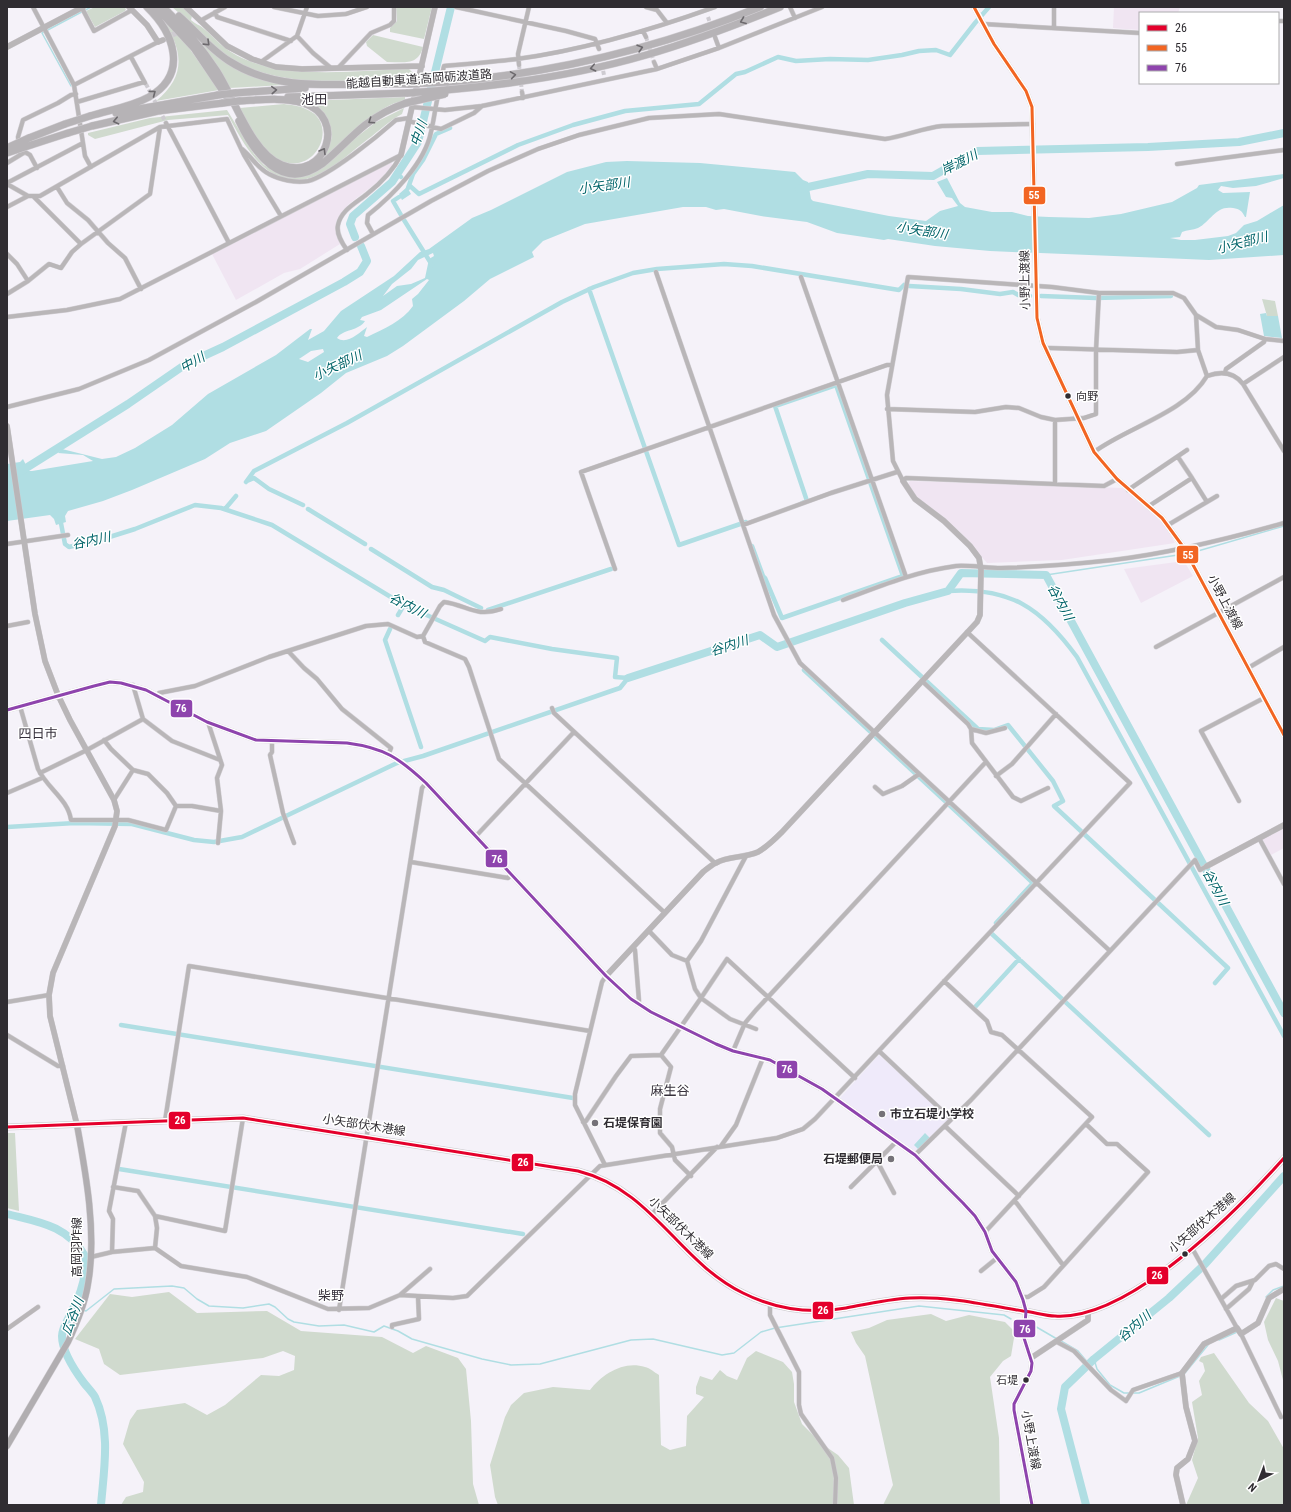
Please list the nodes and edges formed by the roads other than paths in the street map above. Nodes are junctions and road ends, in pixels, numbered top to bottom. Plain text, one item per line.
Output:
1 (34, 7) edge
2 (82, 7) edge
3 (147, 7) edge
4 (156, 7) edge
5 (163, 7) edge
6 (168, 7) edge
7 (186, 7) edge
8 (225, 7) edge
9 (274, 7) edge
10 (307, 7) edge
11 (367, 7) edge
12 (394, 7) edge
13 (435, 7) edge
14 (456, 7) edge
15 (529, 7) edge
16 (646, 7) edge
17 (715, 7) edge
18 (760, 7) edge
19 (780, 7) edge
20 (790, 7) edge
21 (822, 7) edge
22 (974, 7) edge
23 (1054, 7) edge
24 (130, 8) edge
25 (705, 11) junction
26 (215, 12) junction
27 (306, 12) junction
28 (708, 17) tunnel mouth
29 (795, 18) junction
30 (981, 19) junction
31 (197, 22) junction
32 (526, 23) junction
33 (667, 23) junction
34 (44, 28) junction
35 (1054, 28) junction
36 (643, 31) junction
37 (1139, 33) edge
38 (297, 36) junction
39 (646, 37) tunnel mouth
40 (715, 37) dead end
41 (291, 40) junction
42 (161, 41) joint
43 (598, 43) junction
44 (7, 47) edge
45 (719, 48) junction
46 (599, 49) dead end
47 (131, 57) junction
48 (518, 59) junction
49 (261, 62) junction
50 (654, 62) tunnel mouth
51 (519, 65) tunnel mouth
52 (422, 66) junction
53 (331, 68) junction
54 (338, 68) junction
55 (656, 69) junction
56 (604, 75) tunnel mouth
57 (606, 81) junction
58 (409, 84) junction
59 (74, 86) junction
60 (445, 92) junction
61 (522, 92) tunnel mouth
62 (76, 94) junction
63 (523, 98) junction
64 (239, 101) junction
65 (77, 102) junction
66 (412, 106) junction
67 (482, 106) junction
68 (433, 110) junction
69 (91, 120) junction
70 (408, 120) junction
71 (167, 124) junction
72 (1034, 124) junction
73 (160, 127) junction
74 (430, 127) junction
75 (30, 141) junction
76 (82, 143) junction
77 (240, 147) junction
78 (7, 149) edge
79 (1284, 150) edge
80 (7, 153) edge
81 (20, 154) junction
82 (401, 155) junction
83 (7, 163) edge
84 (1177, 164) dead end
85 (91, 167) junction
86 (37, 168) junction
87 (7, 184) edge
88 (57, 187) junction
89 (28, 196) junction
90 (34, 197) junction
91 (7, 207) edge
92 (280, 216) junction
93 (99, 232) junction
94 (373, 234) junction
95 (229, 243) junction
96 (81, 244) junction
97 (347, 250) junction
98 (7, 254) edge
99 (656, 272) dead end
100 (802, 277) dead end
101 (28, 281) junction
102 (1036, 287) junction
103 (141, 289) junction
104 (7, 294) edge
105 (1099, 296) junction
106 (1196, 315) junction
107 (7, 318) edge
108 (1265, 339) junction
109 (1284, 341) edge
110 (1049, 348) dead end
111 (1096, 350) junction
112 (1198, 350) junction
113 (1284, 357) edge
114 (892, 366) junction
115 (1225, 373) junction
116 (1207, 376) junction
117 (838, 383) junction
118 (1243, 384) junction
119 (7, 407) edge
120 (887, 409) junction
121 (1078, 418) junction
122 (1055, 420) junction
123 (7, 426) edge
124 (709, 428) junction
125 (1187, 450) dead end
126 (1284, 451) edge
127 (1094, 452) junction
128 (1178, 457) junction
129 (897, 472) junction
130 (1192, 478) junction
131 (1117, 480) junction
132 (872, 481) junction
133 (903, 481) junction
134 (1055, 484) junction
135 (1128, 490) junction
136 (1217, 496) dead end
137 (1207, 502) junction
138 (1149, 506) junction
139 (1284, 523) edge
140 (743, 525) junction
141 (1168, 525) junction
142 (68, 535) dead end
143 (24, 540) junction
144 (7, 544) edge
145 (1184, 548) junction
146 (981, 569) junction
147 (615, 570) dead end
148 (906, 577) junction
149 (1284, 577) edge
150 (843, 600) dead end
151 (501, 609) dead end
152 (1218, 612) junction
153 (28, 622) dead end
154 (7, 626) edge
155 (968, 632) junction
156 (425, 634) junction
157 (1156, 647) dead end
158 (1284, 648) edge
159 (288, 651) junction
160 (1248, 668) junction
161 (922, 681) junction
162 (132, 685) junction
163 (58, 695) junction
164 (157, 695) junction
165 (1264, 698) junction
166 (20, 706) junction
167 (552, 708) dead end
168 (7, 710) edge
169 (1056, 714) junction
170 (143, 719) junction
171 (207, 722) junction
172 (1005, 728) dead end
173 (971, 729) junction
174 (574, 732) junction
175 (874, 732) junction
176 (1284, 735) edge
177 (104, 740) junction
178 (272, 741) junction
179 (87, 750) junction
180 (389, 753) junction
181 (220, 760) junction
182 (985, 763) junction
183 (133, 770) junction
184 (40, 773) junction
185 (920, 774) junction
186 (996, 776) junction
187 (42, 778) junction
188 (426, 783) junction
189 (525, 784) junction
190 (876, 787) dead end
191 (1048, 788) dead end
192 (7, 794) edge
193 (114, 800) junction
194 (1239, 801) dead end
195 (950, 802) junction
196 (176, 806) junction
197 (221, 811) junction
198 (116, 822) junction
199 (1284, 825) edge
200 (476, 836) junction
201 (1259, 838) junction
202 (218, 843) dead end
203 (294, 843) dead end
204 (746, 856) junction
205 (411, 862) junction
206 (715, 863) junction
207 (1204, 868) joint
208 (511, 875) junction
209 (1036, 882) junction
210 (1284, 884) edge
211 (665, 913) junction
212 (649, 931) junction
213 (633, 948) junction
214 (1110, 951) junction
215 (687, 961) junction
216 (606, 976) junction
217 (944, 981) junction
218 (49, 995) junction
219 (768, 997) junction
220 (701, 998) junction
221 (389, 999) junction
222 (7, 1002) edge
223 (637, 1003) junction
224 (745, 1023) junction
225 (680, 1027) junction
226 (756, 1029) dead end
227 (590, 1031) junction
228 (7, 1035) edge
229 (1018, 1050) junction
230 (733, 1051) junction
231 (879, 1051) junction
232 (661, 1055) junction
233 (763, 1058) junction
234 (63, 1066) junction
235 (855, 1078) junction
236 (835, 1098) junction
237 (243, 1118) junction
238 (951, 1119) junction
239 (164, 1121) junction
240 (126, 1122) junction
241 (583, 1122) junction
242 (1086, 1124) junction
243 (77, 1125) junction
244 (944, 1126) junction
245 (7, 1128) edge
246 (367, 1137) junction
247 (896, 1142) junction
248 (719, 1147) junction
249 (672, 1154) junction
250 (915, 1155) junction
251 (1284, 1158) edge
252 (878, 1161) junction
253 (605, 1164) junction
254 (590, 1175) junction
255 (691, 1176) junction
256 (113, 1187) junction
257 (851, 1187) dead end
258 (894, 1193) dead end
259 (1019, 1196) junction
260 (1015, 1200) junction
261 (652, 1214) junction
262 (155, 1216) junction
263 (985, 1232) junction
264 (155, 1248) junction
265 (1192, 1248) junction
266 (112, 1252) junction
267 (91, 1257) junction
268 (997, 1258) junction
269 (1063, 1265) junction
270 (430, 1269) dead end
271 (1284, 1269) edge
272 (981, 1271) dead end
273 (1253, 1281) junction
274 (1284, 1289) edge
275 (400, 1295) junction
276 (418, 1297) junction
277 (1023, 1297) junction
278 (1221, 1299) junction
279 (770, 1304) junction
280 (38, 1306) dead end
281 (1226, 1309) junction
282 (339, 1310) junction
283 (1026, 1311) junction
284 (1088, 1313) junction
285 (392, 1327) dead end
286 (7, 1329) edge
287 (1239, 1331) junction
288 (1057, 1342) junction
289 (1031, 1358) junction
290 (1182, 1375) junction
291 (1281, 1417) dead end
292 (7, 1446) edge
293 (835, 1505) edge
294 (1032, 1505) edge
295 (1183, 1505) edge

1 - 34 street
2 - 24 street
2 - 34 street
69 -> 3 highway
66 -> 4 highway
5 -> 64 highway
6 -> 58 highway
7 - 31 street
8 - 26 street
9 - 27 street
10 - 27 street
11 - 27 street
12 - 54 street
13 - 52 street
14 - 32 street
15 - 32 street
16 - 33 street
17 - 25 street
58 -> 18 highway, 能越自動車道;高岡砺波道路, bridge
19 -> 60 highway
20 - 29 street
21 - 29 street
22 - 30 street, 小野上渡線
23 - 35 street
24 - 42 street
25 - 28 street
25 - 33 street
26 - 31 street
26 - 41 street
27 - 38 street
29 - 45 street
30 - 35 street
30 - 72 street, 小野上渡線
31 - 49 street
32 - 43 street
32 - 48 street
33 - 36 street
34 - 44 street
34 - 59 street
35 - 37 street
36 - 39 street
36 - 43 street
38 - 41 street
38 - 53 street
40 - 45 street
41 - 49 street
42 - 47 street
43 - 46 street
43 - 48 street
45 - 55 street
47 - 59 street
47 - 65 street
48 - 51 street
48 - 68 street
49 - 53 street
50 - 55 street
52 - 54 street
52 - 66 street
53 - 54 street
55 - 57 street
56 - 57 street
57 - 63 street
69 -> 58 highway, 能越自動車道;高岡砺波道路, bridge
59 - 62 street
60 - 64 highway, 能越自動車道;高岡砺波道路, bridge
60 - 66 highway, bridge
61 - 63 street
62 - 65 street
62 - 81 street
63 - 67 street
64 -> 69 highway, 能越自動車道;高岡砺波道路, bridge
65 - 76 street
66 - 68 street
66 - 70 street
67 - 68 street
67 - 74 street
68 - 74 street
69 - 75 highway, 能越自動車道;高岡砺波道路, bridge
70 - 74 street
70 - 77 street
70 - 82 street
71 - 73 street
71 - 77 street
71 - 95 street
72 - 94 street
72 - 102 street, 小野上渡線
73 - 85 street
73 - 93 street
74 - 94 street
75 - 78 highway, bridge
75 - 80 highway, bridge
76 - 85 street
76 - 86 street
77 - 92 street
79 - 84 street
81 - 83 street
81 - 86 street
82 - 92 street
82 - 97 street
85 - 88 street
86 - 87 street
87 - 89 street
88 - 90 street
88 - 93 street
89 - 90 street
89 - 91 street
90 - 96 street
92 - 95 street
93 - 96 street
93 - 103 street
94 - 97 street
95 - 103 street
96 - 101 street
97 - 119 street
98 - 101 street
99 - 124 street
100 - 117 street
101 - 104 street
102 - 105 street
102 - 114 street
102 - 121 street, 小野上渡線
103 - 107 street
105 - 106 street
105 - 111 street
106 - 108 street
106 - 112 street
108 - 109 street
108 - 115 street
110 - 111 street
111 - 112 street
111 - 121 street
112 - 116 street
113 - 118 street
114 - 117 street
114 - 120 street
115 - 116 street
115 - 118 street
116 - 127 street
117 - 124 street
117 - 132 street
118 - 126 street
120 - 122 street
120 - 129 street
121 - 122 street
121 - 127 street, 小野上渡線
122 - 134 street
123 - 143 street
124 - 140 street
124 - 147 street
125 - 128 street
127 - 131 street, 小野上渡線
128 - 130 street
128 - 135 street
129 - 132 street
129 - 133 street
130 - 137 street
130 - 138 street
131 - 134 street
131 - 135 street, 小野上渡線
132 - 140 street
132 - 148 street
133 - 134 street
133 - 146 street
135 - 138 street, 小野上渡線
136 - 137 street
137 - 141 street
138 - 141 street, 小野上渡線
139 - 145 street
140 - 175 street
141 - 145 street, 小野上渡線
142 - 143 street
143 - 144 street
143 - 163 street
145 - 146 street
145 - 152 street, 小野上渡線
146 - 148 street
146 - 155 street
148 - 150 street
149 - 152 street
151 - 156 street
152 - 157 street
152 - 160 street, 小野上渡線
153 - 154 street
155 - 161 street
155 - 169 street
156 - 159 street
156 - 189 street
158 - 160 street
159 - 164 street
159 - 180 street
160 - 165 street, 小野上渡線
161 - 173 street
161 - 175 street
162 - 163 street
162 - 164 street
162 - 170 street
163 - 166 street
163 - 179 street
164 - 171 street
165 - 176 street, 小野上渡線
165 - 194 street
166 - 168 street
166 - 184 street
167 - 174 street
169 - 186 street
169 - 209 street
170 - 177 street
170 - 181 street
171 - 178 street
171 - 181 street
172 - 173 street
173 - 182 street
174 - 189 street
174 - 206 street
175 - 185 street
175 - 204 street
177 - 179 street
177 - 183 street
178 - 180 street
178 - 203 street
179 - 184 street
179 - 193 street
180 - 188 street
181 - 197 street
182 - 186 street
182 - 195 street
183 - 193 street
183 - 196 street
184 - 187 street
185 - 190 street
185 - 195 street
186 - 191 street
187 - 192 street
187 - 198 street
188 - 200 street
188 - 205 street
189 - 200 street
189 - 211 street
193 - 198 street
195 - 209 street
195 - 219 street
196 - 197 street
196 - 198 street
197 - 202 street
198 - 218 street
199 - 201 street
200 - 208 street
201 - 207 street
201 - 210 street
204 - 206 street
204 - 215 street
205 - 208 street
205 - 221 street
206 - 211 street
207 - 214 street
208 - 216 street
209 - 214 street
209 - 217 street
211 - 212 street
212 - 213 street
212 - 215 street
213 - 216 street
213 - 223 street
214 - 229 street
215 - 220 street
216 - 223 street
216 - 227 street
217 - 229 street
217 - 231 street
218 - 222 street
218 - 234 street
219 - 220 street
219 - 224 street
219 - 235 street
220 - 224 street
220 - 225 street
221 - 227 street
221 - 239 street
221 - 246 street
223 - 225 street
224 - 226 street
224 - 230 street
225 - 230 street
225 - 232 street
227 - 241 street
228 - 234 street
229 - 238 street
229 - 242 street
230 - 233 street
231 - 235 street
231 - 238 street
232 - 241 street
232 - 249 street
233 - 236 street
233 - 248 street
234 - 243 street
235 - 236 street
236 - 247 street
236 - 248 street
237 - 239 main road, 小矢部伏木港線
237 - 246 main road, 小矢部伏木港線
237 - 262 street
238 - 244 street
239 - 240 main road, 小矢部伏木港線
240 - 243 main road, 小矢部伏木港線
240 - 256 street
241 - 253 street
242 - 259 street
242 - 269 street
243 - 245 main road, 小矢部伏木港線
243 - 267 main road, 高岡羽咋線
244 - 250 street
244 - 259 street
246 - 254 main road, 小矢部伏木港線
246 - 282 street
247 - 250 street
247 - 252 street
248 - 249 street
248 - 255 street
249 - 253 street
249 - 255 street
250 - 263 street
251 - 265 main road, 小矢部伏木港線
252 - 257 street
252 - 258 street
253 - 254 street
254 - 261 main road, 小矢部伏木港線
254 - 276 street
255 - 261 street
256 - 262 street
256 - 266 street
259 - 260 street
260 - 263 street
260 - 269 street
261 - 279 main road, 小矢部伏木港線
262 - 264 street
263 - 268 street
264 - 266 street
264 - 282 street
265 - 278 street
265 - 284 main road, 小矢部伏木港線
266 - 267 street
267 - 292 main road, 高岡羽咋線
268 - 272 street
268 - 277 street
269 - 277 street
270 - 275 street
271 - 273 street
273 - 278 street
273 - 281 street
274 - 287 street
275 - 276 street
275 - 282 street
276 - 285 street
277 - 283 street
278 - 281 street
279 - 283 main road, 小矢部伏木港線
279 - 293 street
280 - 286 street
281 - 287 street
283 - 284 main road, 小矢部伏木港線
283 - 289 street
284 - 288 street
287 - 290 street
287 - 291 street
288 - 289 street
288 - 290 street
289 - 294 street, 小野上渡線
290 - 295 street

